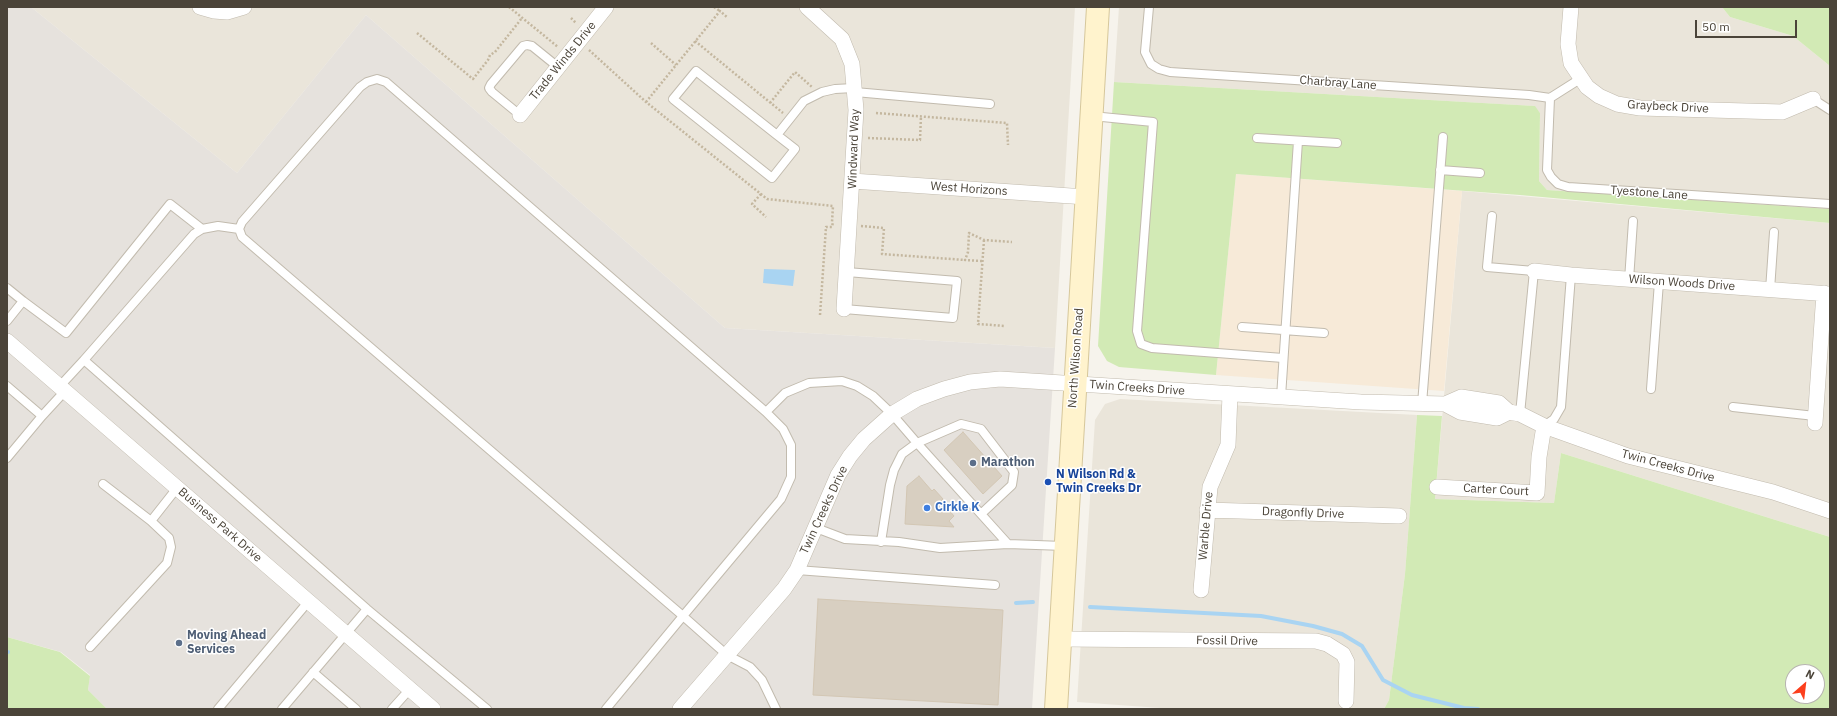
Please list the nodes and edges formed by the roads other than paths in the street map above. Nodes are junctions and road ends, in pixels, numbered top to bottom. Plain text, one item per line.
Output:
1 (200, 7) edge
2 (244, 7) edge
3 (606, 7) edge
4 (807, 7) edge
5 (1098, 7) edge
6 (1149, 7) edge
7 (1571, 7) edge
8 (558, 67) junction
9 (1580, 79) junction
10 (854, 90) junction
11 (1550, 98) junction
12 (1813, 99) joint
13 (990, 104) dead end
14 (1830, 110) edge
15 (520, 115) joint
16 (1091, 116) junction
17 (777, 135) junction
18 (1443, 137) dead end
19 (1257, 138) dead end
20 (1298, 141) junction
21 (1337, 143) dead end
22 (1440, 170) junction
23 (1480, 173) dead end
24 (852, 181) junction
25 (1086, 197) junction
26 (1830, 204) edge
27 (1492, 216) dead end
28 (1633, 221) dead end
29 (202, 229) junction
30 (239, 229) junction
31 (1774, 232) dead end
32 (1534, 271) junction
33 (846, 272) junction
34 (1571, 275) junction
35 (1629, 280) junction
36 (1659, 282) junction
37 (7, 288) edge
38 (1770, 290) junction
39 (1827, 294) edge
40 (23, 301) junction
41 (844, 309) joint
42 (7, 321) edge
43 (1242, 327) dead end
44 (1285, 330) junction
45 (1324, 333) dead end
46 (7, 341) edge
47 (1283, 358) junction
48 (84, 360) junction
49 (1075, 384) junction
50 (7, 386) edge
51 (62, 388) junction
52 (1651, 389) dead end
53 (1230, 394) junction
54 (1281, 397) junction
55 (1422, 404) junction
56 (1733, 407) dead end
57 (766, 412) junction
58 (1515, 413) junction
59 (892, 414) junction
60 (42, 416) junction
61 (1815, 420) joint
62 (1544, 426) junction
63 (917, 443) junction
64 (7, 458) edge
65 (104, 484) dead end
66 (1437, 487) dead end
67 (177, 488) junction
68 (1207, 510) junction
69 (1830, 511) edge
70 (981, 514) junction
71 (1399, 516) dead end
72 (151, 521) junction
73 (816, 528) junction
74 (882, 542) junction
75 (1008, 544) junction
76 (1064, 546) junction
77 (797, 570) junction
78 (995, 585) dead end
79 (1201, 590) dead end
80 (308, 602) junction
81 (367, 609) junction
82 (683, 616) junction
83 (345, 634) junction
84 (1061, 639) junction
85 (90, 647) dead end
86 (727, 655) junction
87 (313, 672) junction
88 (410, 689) junction
89 (1346, 701) dead end
90 (218, 709) edge
91 (282, 709) edge
92 (356, 709) edge
93 (392, 709) edge
94 (433, 709) edge
95 (487, 709) edge
96 (606, 709) edge
97 (680, 709) edge
98 (776, 709) edge
99 (1056, 709) edge

1 - 2 street
3 - 8 street, Trade Winds Drive
4 - 10 street, Windward Way
5 - 16 main road, North Wilson Road
6 - 11 lane, Charbray Lane
7 - 9 street, Graybeck Drive
8 - 15 street, Trade Winds Drive
8 - 15 lane
9 - 11 lane
9 - 12 street, Graybeck Drive
10 - 13 lane
10 - 17 lane
10 - 24 street, Windward Way
11 - 26 lane, Tyestone Lane
12 - 14 lane
16 - 25 main road, North Wilson Road
16 - 47 lane
17 - 17 lane
18 - 22 lane
19 - 20 lane
20 - 21 lane
20 - 44 lane
22 - 23 lane
22 - 55 lane
24 - 25 street, West Horizons
24 - 33 street, Windward Way
25 - 49 main road, North Wilson Road
27 - 32 lane
28 - 35 lane
29 - 30 lane
29 - 40 lane
29 - 48 lane
30 - 57 lane
30 - 82 lane
31 - 38 lane
32 - 34 street, Wilson Woods Drive
32 - 58 lane
33 - 41 street, Windward Way
33 - 41 lane
34 - 35 street, Wilson Woods Drive
34 - 62 lane
35 - 36 street, Wilson Woods Drive
36 - 38 street, Wilson Woods Drive
36 - 52 lane
37 - 40 lane
38 - 39 street, Wilson Woods Drive
39 - 61 street
40 - 42 lane
43 - 44 lane
44 - 45 lane
44 - 47 lane
46 - 51 street, Business Park Drive
47 - 54 lane
48 - 51 lane
48 - 81 lane
49 - 53 street, Twin Creeks Drive
49 - 59 street, Twin Creeks Drive
49 - 76 main road, North Wilson Road
50 - 60 lane
51 - 60 lane
51 - 67 street, Business Park Drive
53 - 54 street, Twin Creeks Drive
53 - 68 street, Warble Drive
54 - 55 street, Twin Creeks Drive
55 - 58 street, Twin Creeks Drive
56 - 61 lane
57 - 59 lane
57 - 82 lane
58 - 62 street, Twin Creeks Drive
59 - 63 lane
59 - 73 street, Twin Creeks Drive
60 - 64 lane
62 - 66 street, Carter Court
62 - 69 street, Twin Creeks Drive
63 - 70 lane
63 - 70 lane
63 - 74 lane
65 - 72 lane
67 - 72 lane
67 - 80 street, Business Park Drive
68 - 71 street, Dragonfly Drive
68 - 79 street, Warble Drive
70 - 75 lane
72 - 85 lane
73 - 74 lane
73 - 77 street, Twin Creeks Drive
74 - 75 lane
75 - 76 lane
76 - 84 main road, North Wilson Road
77 - 78 lane
77 - 86 street, Twin Creeks Drive
80 - 83 street, Business Park Drive
80 - 90 lane
81 - 83 lane
81 - 95 lane
82 - 86 lane
82 - 96 lane
83 - 87 lane
83 - 88 street, Business Park Drive
84 - 89 street, Fossil Drive
84 - 99 main road, North Wilson Road
86 - 97 street, Twin Creeks Drive
86 - 98 lane
87 - 91 lane
87 - 92 lane
88 - 93 lane
88 - 94 street, Business Park Drive

